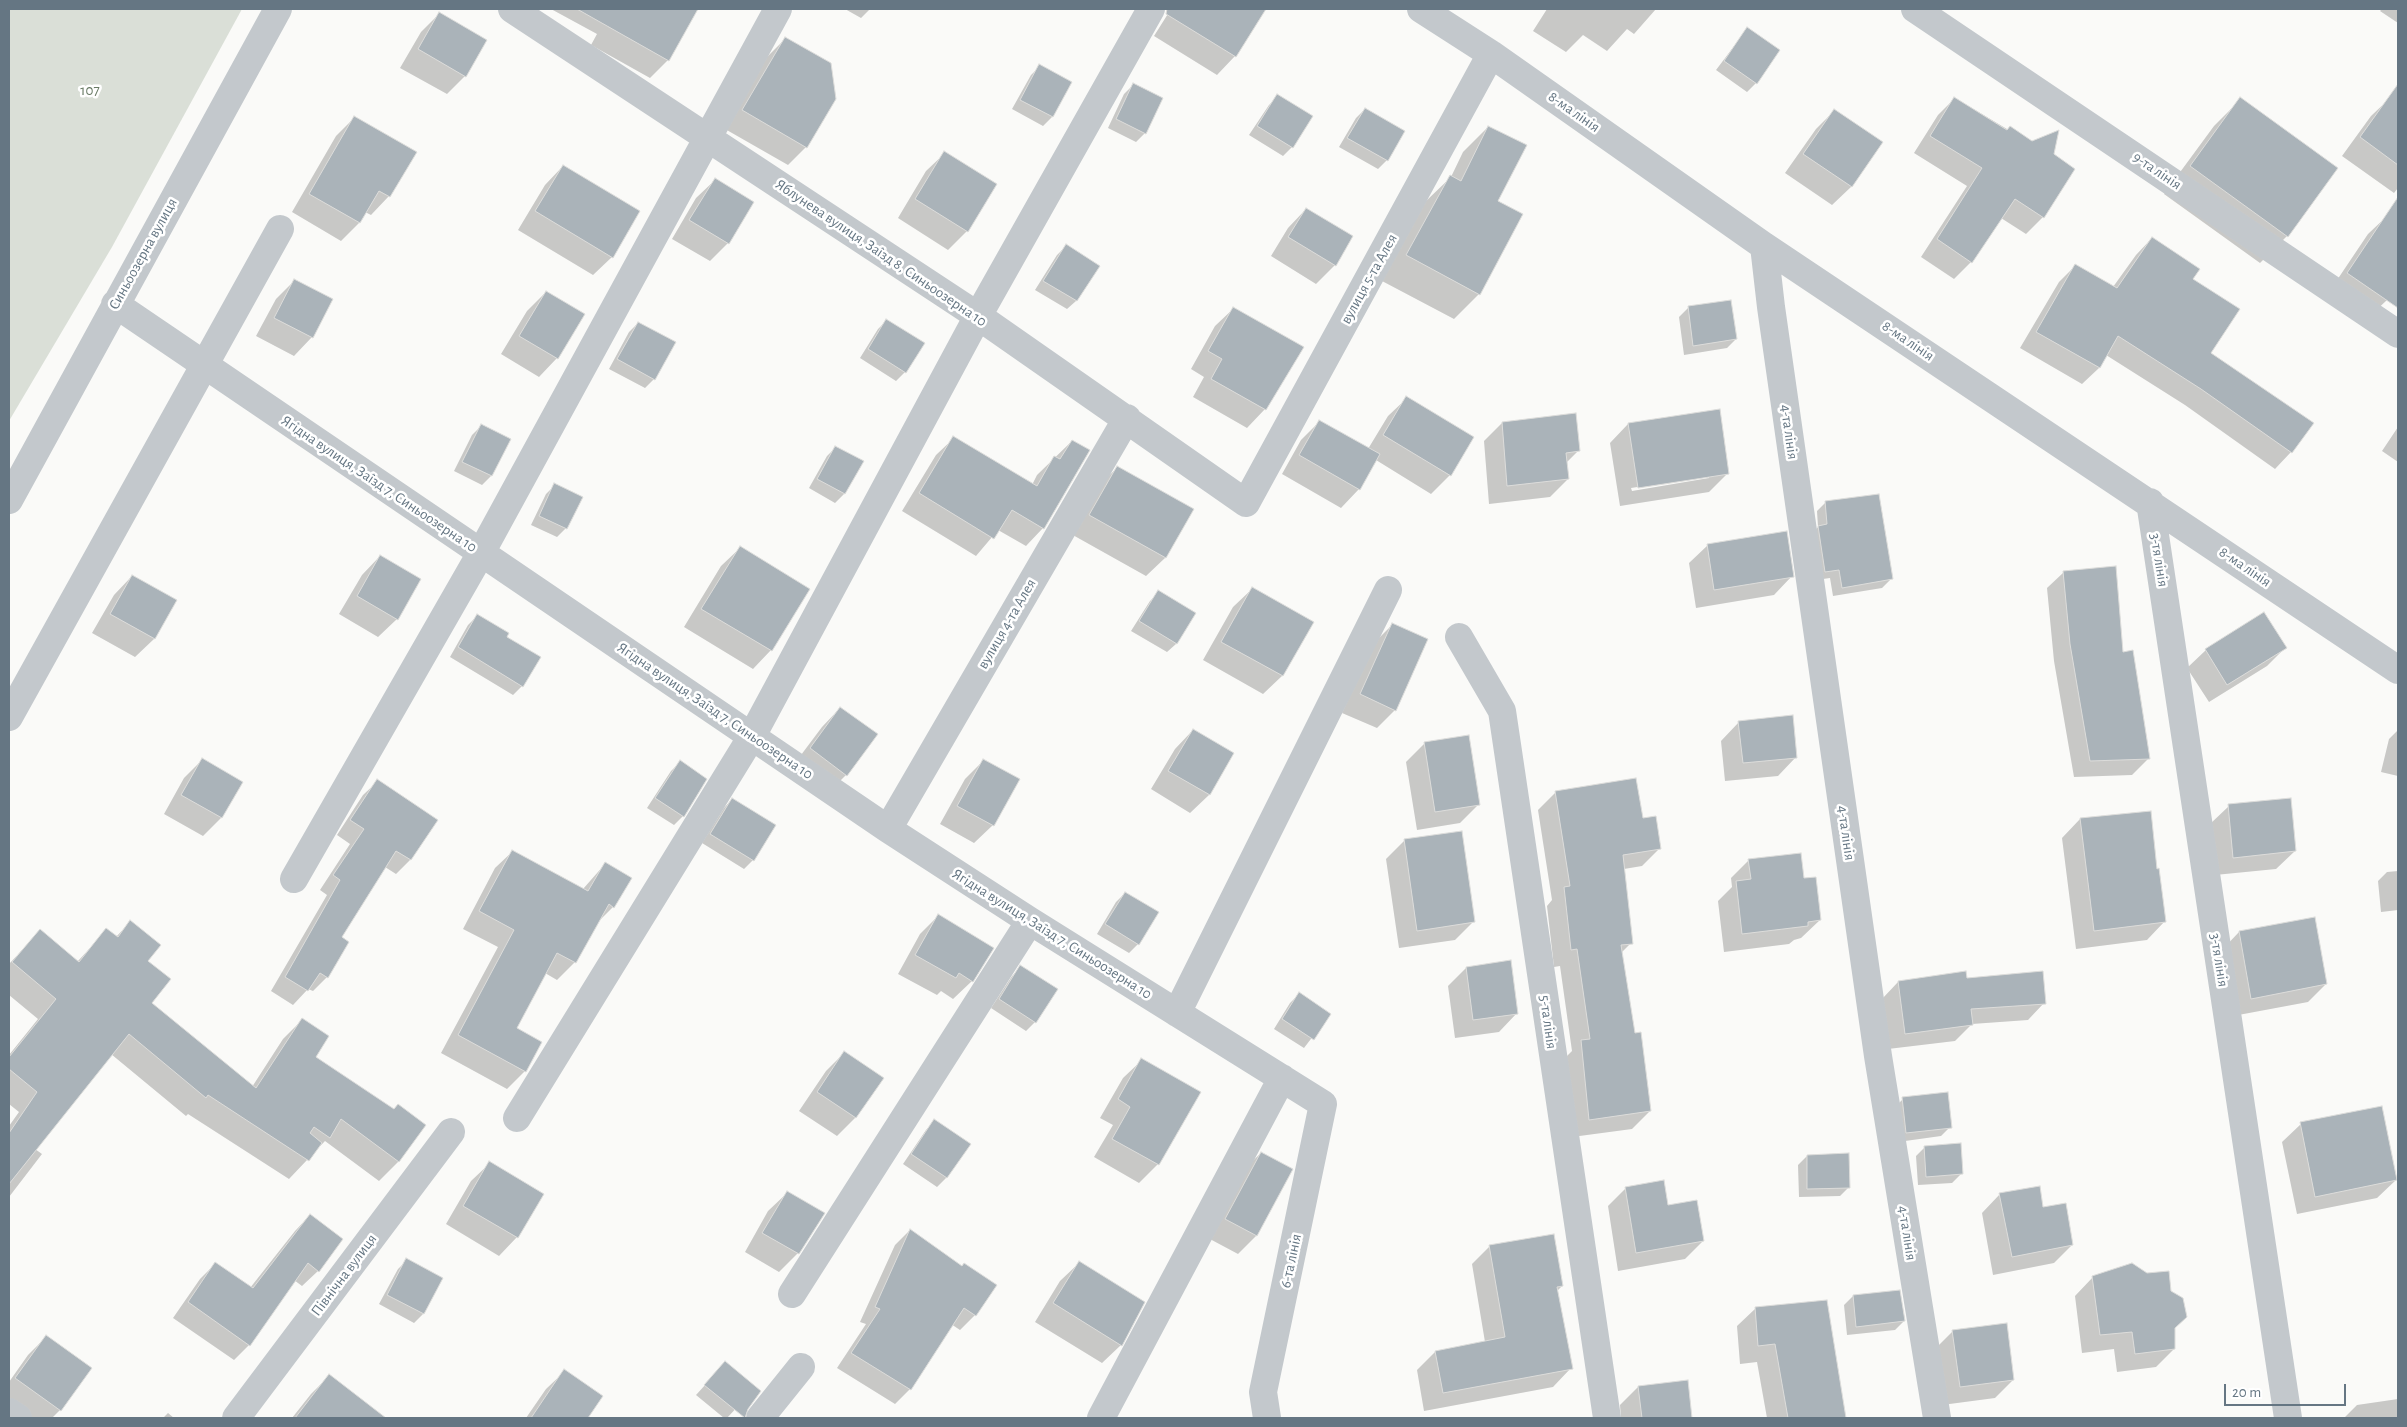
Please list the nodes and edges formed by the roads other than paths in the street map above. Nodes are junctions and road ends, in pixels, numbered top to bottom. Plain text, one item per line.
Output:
1 (278, 9) edge
2 (512, 9) edge
3 (778, 9) edge
4 (1151, 9) edge
5 (1421, 9) edge
6 (1915, 9) edge
7 (1491, 54) junction
8 (708, 138) junction
9 (280, 230) dead end
10 (1764, 246) junction
11 (115, 304) junction
12 (978, 316) junction
13 (2398, 334) edge
14 (205, 365) junction
15 (1127, 418) junction
16 (9, 500) edge
17 (2150, 502) junction
18 (1246, 503) joint
19 (481, 553) junction
20 (1388, 590) dead end
21 (1459, 637) dead end
22 (2398, 670) edge
23 (9, 717) edge
24 (752, 736) junction
25 (888, 829) junction
26 (294, 879) dead end
27 (1030, 921) junction
28 (1177, 1013) junction
29 (1282, 1078) junction
30 (1323, 1104) joint
31 (517, 1118) dead end
32 (451, 1132) dead end
33 (792, 1294) dead end
34 (801, 1367) dead end
35 (9, 1412) edge
36 (18, 1418) edge
37 (236, 1418) edge
38 (760, 1418) edge
39 (1101, 1418) edge
40 (1267, 1418) edge
41 (1608, 1418) edge
42 (1937, 1418) edge
43 (2288, 1418) edge

1 - 11 street, Синьоозерна вулиця
2 - 8 street, Яблунева вулиця, Заїзд 8, Синьоозерна 10
3 - 8 street
4 - 12 street
5 - 7 street, 8-ма лінія
6 - 13 street, 9-та лінія
7 - 10 street, 8-ма лінія
7 - 18 street, вулиця 5-та Алея
8 - 12 street, Яблунева вулиця, Заїзд 8, Синьоозерна 10
8 - 19 street
9 - 14 street
10 - 17 street, 8-ма лінія
10 - 42 street, 4-та лінія
11 - 14 street, Ягідна вулиця, Заїзд 7, Синьоозерна 10
11 - 16 street, Синьоозерна вулиця
12 - 15 street, Яблунева вулиця, Заїзд 8, Синьоозерна 10
12 - 24 street
14 - 19 street, Ягідна вулиця, Заїзд 7, Синьоозерна 10
14 - 23 street
15 - 18 street, Яблунева вулиця, Заїзд 8, Синьоозерна 10
15 - 25 street, вулиця 4-та Алея
17 - 22 street, 8-ма лінія
17 - 43 street, 3-тя лінія
19 - 24 street, Ягідна вулиця, Заїзд 7, Синьоозерна 10
19 - 26 street
20 - 28 street
21 - 41 street, 5-та лінія
24 - 25 street, Ягідна вулиця, Заїзд 7, Синьоозерна 10
24 - 31 street
25 - 27 street, Ягідна вулиця, Заїзд 7, Синьоозерна 10
27 - 28 street, Ягідна вулиця, Заїзд 7, Синьоозерна 10
27 - 33 street
28 - 29 street, Ягідна вулиця, Заїзд 7, Синьоозерна 10
29 - 30 street, Ягідна вулиця, Заїзд 7, Синьоозерна 10
29 - 39 street
30 - 40 street, 6-та лінія
32 - 37 street, Північна вулиця
34 - 38 street
35 - 36 street

